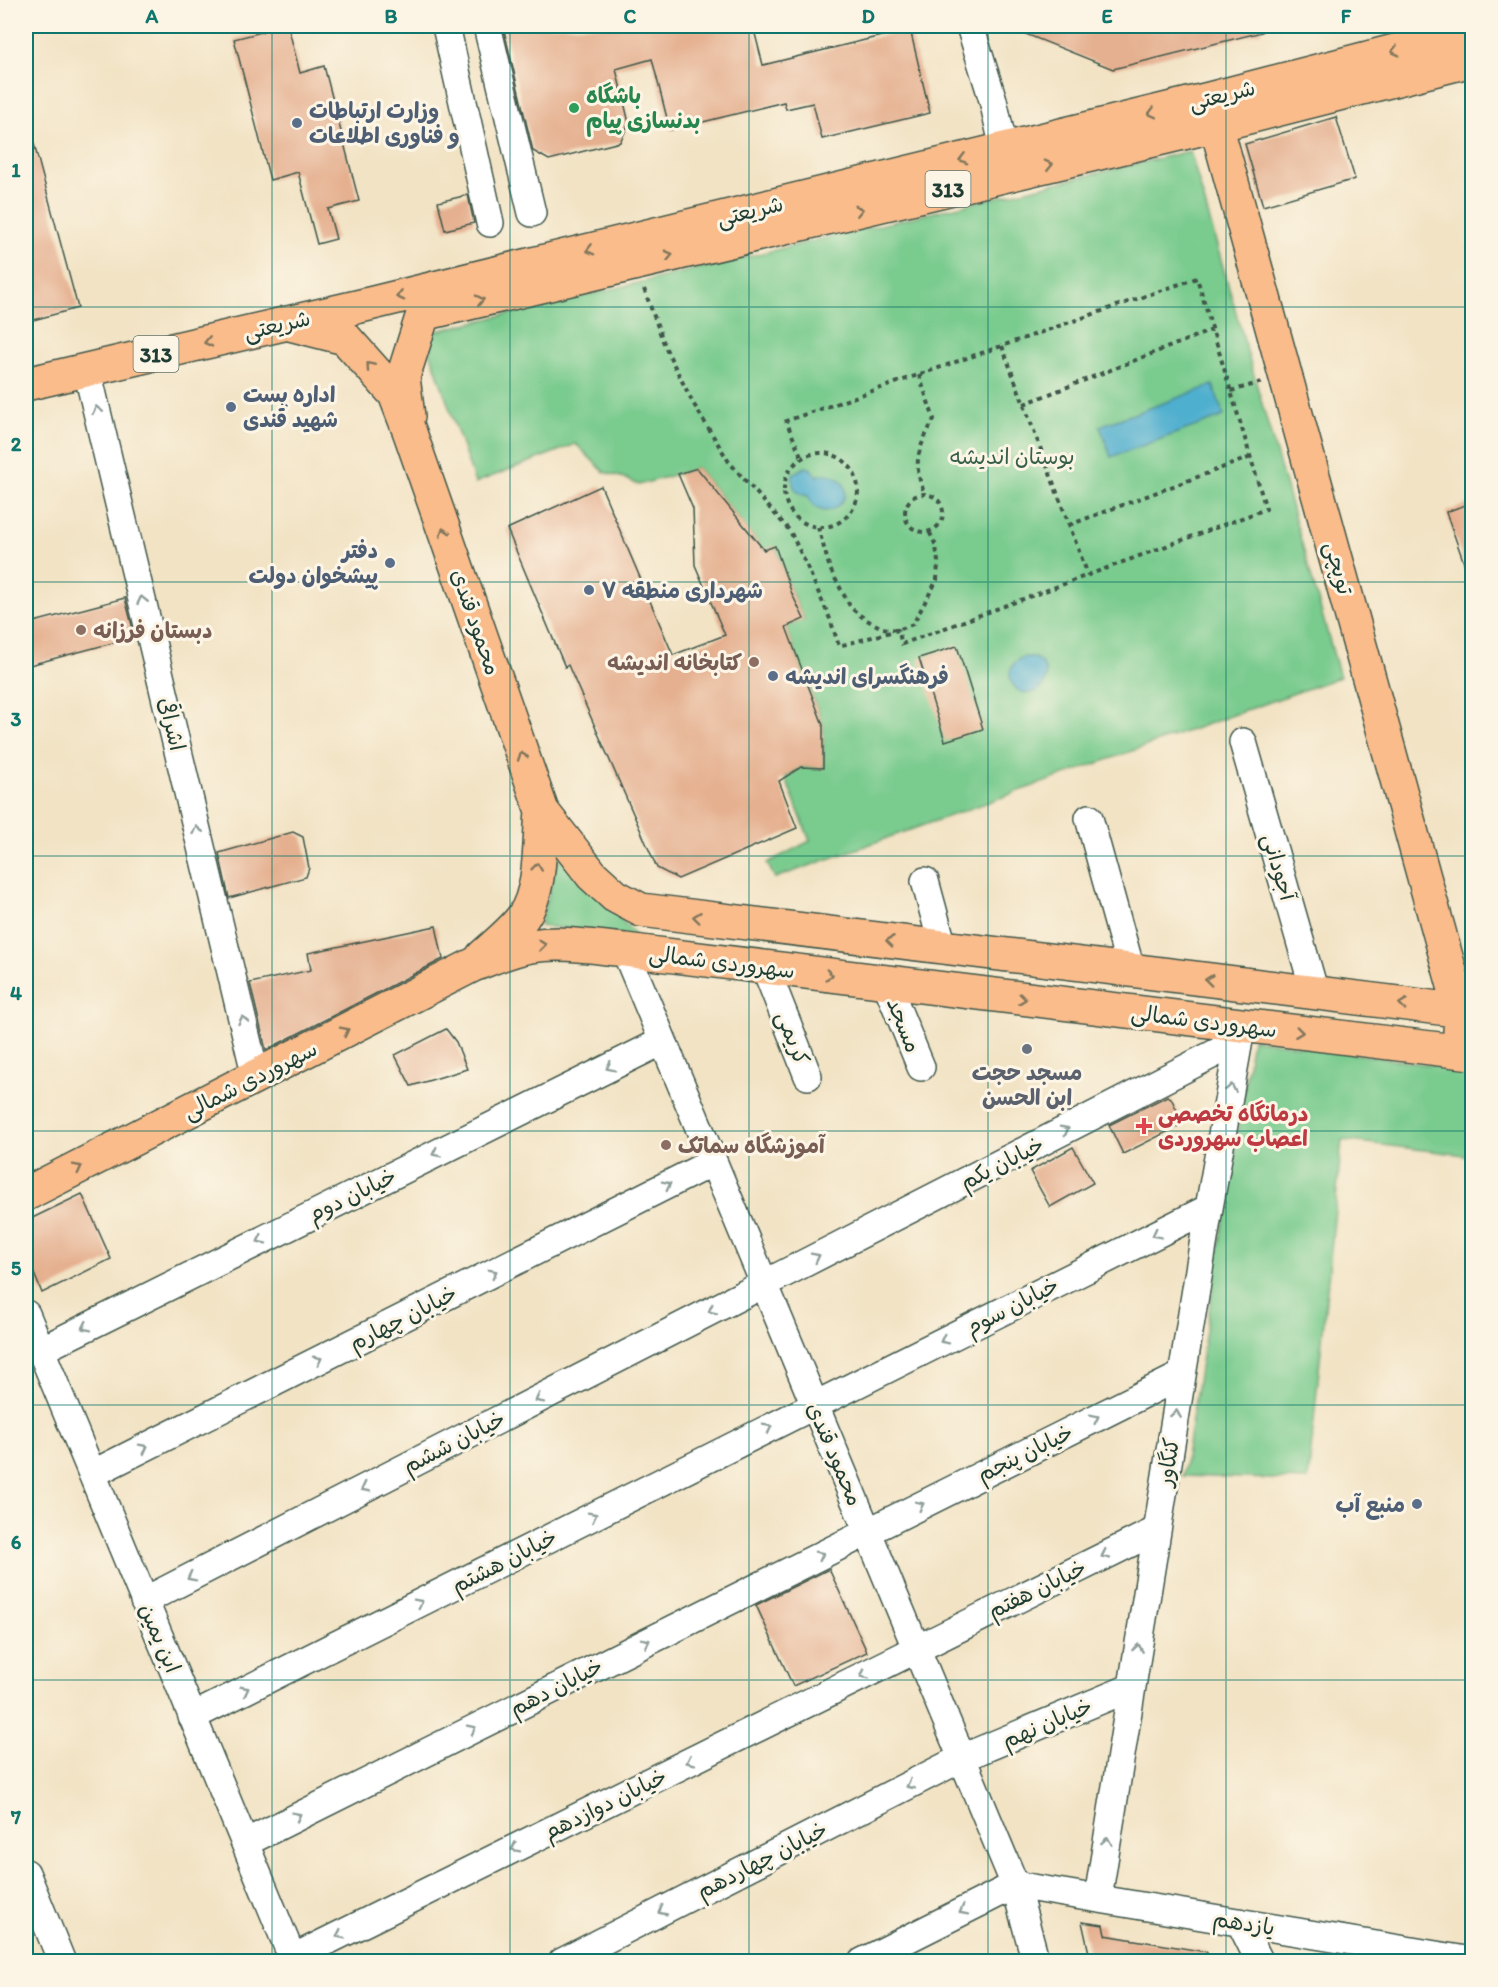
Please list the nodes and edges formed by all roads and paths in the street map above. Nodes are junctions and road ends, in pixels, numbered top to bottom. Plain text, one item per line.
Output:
1 (446, 26) edge
2 (487, 26) edge
3 (970, 26) edge
4 (1471, 43) edge
5 (1213, 112) junction
6 (1004, 149) junction
7 (532, 213) dead end
8 (490, 223) dead end
9 (635, 263) junction
10 (423, 314) joint
11 (285, 323) junction
12 (1212, 330) junction
13 (1002, 346) junction
14 (87, 370) junction
15 (920, 375) junction
16 (26, 384) edge
17 (1024, 404) junction
18 (410, 433) junction
19 (1251, 457) junction
20 (802, 458) junction
21 (925, 494) junction
22 (1069, 525) junction
23 (818, 527) junction
24 (929, 531) junction
25 (1088, 575) junction
26 (898, 630) junction
27 (1244, 742) dead end
28 (542, 811) junction
29 (1089, 818) dead end
30 (925, 881) dead end
31 (943, 947) junction
32 (625, 950) junction
33 (474, 965) junction
34 (765, 967) junction
35 (1131, 970) junction
36 (886, 982) junction
37 (1315, 993) junction
38 (1467, 1011) edge
39 (1241, 1033) junction
40 (663, 1041) junction
41 (1466, 1052) edge
42 (921, 1067) dead end
43 (808, 1076) dead end
44 (256, 1077) junction
45 (713, 1162) junction
46 (26, 1194) edge
47 (1209, 1208) junction
48 (764, 1284) junction
49 (26, 1314) edge
50 (41, 1350) junction
51 (1182, 1375) junction
52 (815, 1405) junction
53 (92, 1474) junction
54 (1157, 1530) junction
55 (868, 1532) junction
56 (144, 1601) junction
57 (917, 1649) junction
58 (1132, 1687) junction
59 (192, 1717) junction
60 (962, 1758) junction
61 (245, 1843) junction
62 (26, 1873) edge
63 (1015, 1885) junction
64 (1098, 1898) junction
65 (1240, 1922) junction
66 (1355, 1951) edge
67 (293, 1960) edge
68 (1473, 1961) edge
69 (62, 1962) edge
70 (562, 1962) edge
71 (862, 1962) edge
72 (1036, 1962) edge
73 (1260, 1962) edge

1 - 8 street
2 - 7 street
3 - 6 street
4 - 5 main road, شریعتی / 313
5 -> 6 main road, شریعتی / 313
9 -> 5 main road, شریعتی / 313
5 - 38 main road, توپچی
6 -> 11 main road, شریعتی / 313
10 -> 9 main road, شریعتی / 313
9 - 26 path
10 - 18 main road, محمود قندی
11 -> 14 main road, شریعتی / 313
18 -> 11 main road, محمود قندی
12 - 13 path
12 - 17 path
12 - 19 path
13 - 15 path
13 - 17 path
14 - 16 main road, شریعتی / 313
44 -> 14 street, اشراقی
15 - 20 path
15 - 21 path
17 - 22 path
28 -> 18 main road, محمود قندی
19 - 22 path
19 - 25 path
20 - 23 path
20 - 23 path
21 - 24 path
21 - 24 path
22 - 25 path
23 - 26 path
24 - 26 path
25 - 26 path
27 - 37 street, آجودانی
31 -> 28 main road, سهروردی شمالی
33 -> 28 main road
29 - 35 street
30 - 31 street
31 - 35 main road, سهروردی شمالی
33 -> 32 main road, سهروردی شمالی
32 - 34 main road, سهروردی شمالی
32 - 40 street, محمود قندی
44 -> 33 main road, سهروردی شمالی
34 -> 36 main road, سهروردی شمالی
34 - 43 street, کریمی
37 -> 35 main road, سهروردی شمالی
36 -> 39 main road, سهروردی شمالی
36 - 42 street, مسجد
38 -> 37 main road, سهروردی شمالی
38 - 41 main road, توپچی
39 -> 41 main road, سهروردی شمالی
47 -> 39 street, کنگاور
48 -> 39 street, خیابان یکم
40 - 45 street, محمود قندی
40 -> 50 street, خیابان دوم
46 -> 44 main road, سهروردی شمالی
45 - 48 street, محمود قندی
53 -> 45 street, خیابان چهارم
47 - 51 street, کنگاور
47 -> 52 street, خیابان سوم
48 - 52 street, محمود قندی
48 -> 56 street, خیابان ششم
49 - 50 street, ابن یمین
50 - 53 street, ابن یمین
54 -> 51 street, کنگاور
55 -> 51 street, خیابان پنجم
52 - 55 street, محمود قندی
59 -> 52 street, خیابان هشتم
53 - 56 street, ابن یمین
54 -> 57 street, خیابان هفتم
58 -> 54 street, کنگاور
55 - 57 street, محمود قندی
61 -> 55 street, خیابان دهم
56 - 59 street, ابن یمین
57 - 60 street, محمود قندی
57 -> 67 street, خیابان دوازدهم
58 - 60 street, خیابان نهم
64 -> 58 street, کنگاور
59 - 61 street, ابن یمین
60 - 63 street, محمود قندی
60 -> 70 street, خیابان چهاردهم
61 - 67 street, ابن یمین
62 - 69 street
63 - 64 street, یازدهم
63 -> 71 street
63 - 72 street, محمود قندی
64 - 65 street, یازدهم
65 - 66 street, یازدهم
65 - 73 street
66 - 68 street, یازدهم

